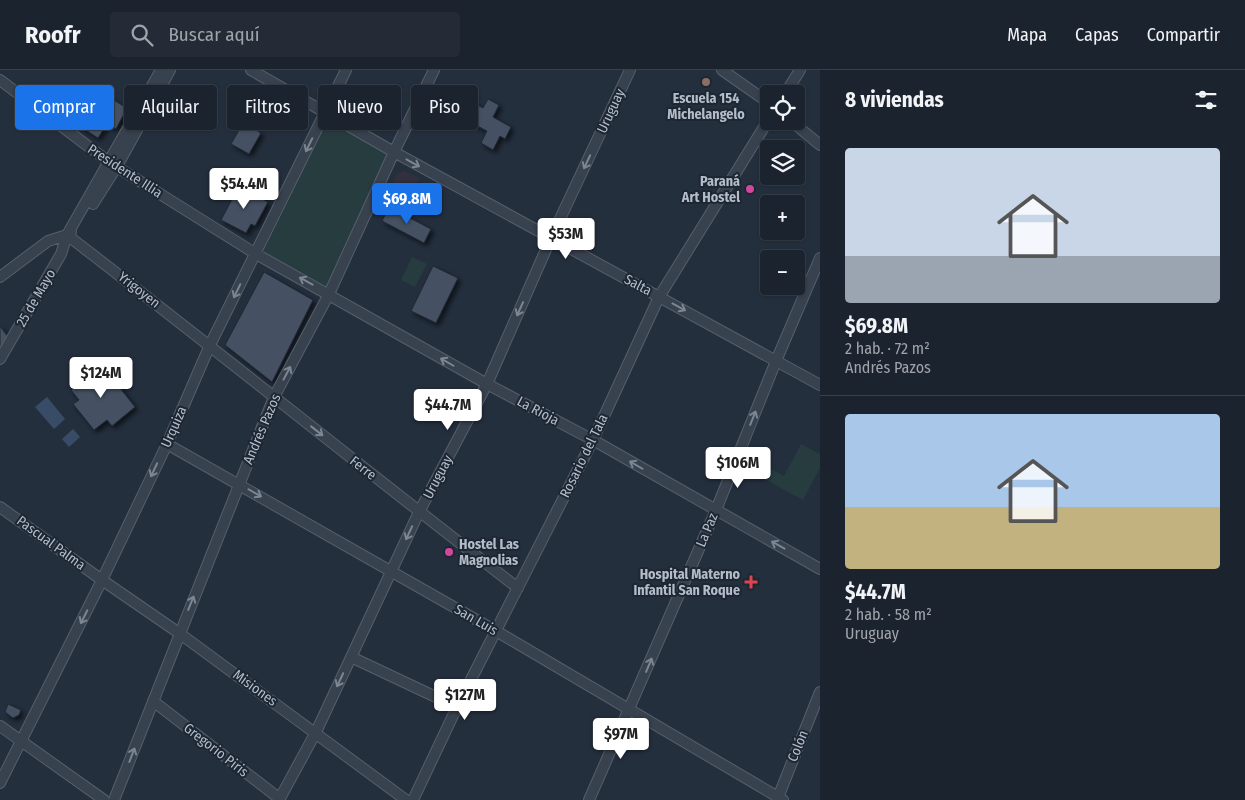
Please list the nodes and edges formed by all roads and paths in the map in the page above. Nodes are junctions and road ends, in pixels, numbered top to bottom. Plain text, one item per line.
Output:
1 (161, 70) edge
2 (170, 70) edge
3 (251, 70) edge
4 (346, 70) edge
5 (434, 70) edge
6 (630, 70) edge
7 (722, 70) edge
8 (800, 70) edge
9 (0, 80) edge
10 (339, 85) edge
11 (791, 85) edge
12 (760, 97) edge
13 (318, 109) edge
14 (318, 127) edge
15 (355, 130) edge
16 (762, 130) edge
17 (802, 130) edge
18 (820, 145) edge
19 (394, 152) junction
20 (113, 164) junction
21 (67, 235) junction
22 (551, 238) junction
23 (256, 254) junction
24 (820, 258) edge
25 (0, 277) edge
26 (329, 294) junction
27 (660, 297) junction
28 (210, 345) junction
29 (0, 359) edge
30 (776, 361) junction
31 (487, 384) junction
32 (820, 385) edge
33 (274, 397) junction
34 (593, 440) junction
35 (166, 444) junction
36 (239, 484) junction
37 (0, 507) edge
38 (716, 510) junction
39 (419, 512) junction
40 (820, 569) edge
41 (391, 572) junction
42 (102, 580) junction
43 (518, 588) junction
44 (496, 631) junction
45 (179, 633) junction
46 (351, 656) junction
47 (820, 692) edge
48 (153, 701) junction
49 (457, 707) junction
50 (630, 709) junction
51 (0, 726) edge
52 (316, 732) junction
53 (21, 741) junction
54 (0, 783) edge
55 (279, 799) edge
56 (779, 799) edge
57 (104, 800) edge
58 (114, 800) edge
59 (406, 800) edge
60 (413, 800) edge
61 (589, 800) edge

1 - 20 street, 25 de Mayo
2 - 20 street, 25 de Mayo
3 - 13 street, Salta
4 - 10 street, Urquiza
5 - 19 street, Andrés Pazos
6 -> 22 street, Uruguay
7 - 12 street
8 - 11 street
9 - 20 street, Presidente Illia
14 -> 23 street, Urquiza
15 - 19 street, Salta
16 - 27 street, Rosario del Tala
17 - 18 street
19 -> 22 street, Salta
19 - 26 street, Andrés Pazos
20 - 21 street, 25 de Mayo
20 - 23 street, Presidente Illia
21 - 25 street
21 - 28 street, Yrigoyen
21 - 29 street, 25 de Mayo
22 - 27 street, Salta
22 -> 31 street, Uruguay
26 -> 23 street, La Rioja
23 -> 28 street, Urquiza
24 - 30 street, La Paz
31 -> 26 street, La Rioja
33 -> 26 street, Andrés Pazos
27 -> 30 street, Salta
27 - 34 street, Rosario del Tala
28 - 33 street, Ferre
28 - 35 street, Urquiza
30 - 32 street, Salta
38 -> 30 street, La Paz
31 - 34 street, La Rioja
31 - 39 street, Uruguay
33 - 36 street, Andrés Pazos
33 -> 39 street, Ferre
38 -> 34 street, La Rioja
34 - 43 street, Rosario del Tala
35 - 36 street, San Luis
35 -> 42 street, Urquiza
36 -> 41 street, San Luis
45 -> 36 street, Andrés Pazos
37 - 42 street, Pascual Palma
40 -> 38 street, La Rioja
50 -> 38 street, La Paz
39 -> 41 street, Uruguay
39 - 43 street, Ferre
41 - 44 street, San Luis
41 - 46 street, Uruguay
42 - 45 street, Misiones
42 -> 53 street, Urquiza
43 - 44 street, Rosario del Tala
44 - 49 street, Rosario del Tala
44 - 50 street, San Luis
45 - 48 street, Andrés Pazos
45 - 52 street, Misiones
46 - 49 street
46 -> 52 street, Uruguay
47 - 56 street, Colón
48 - 55 street, Gregorio Piris
58 -> 48 street, Andrés Pazos
49 - 60 street, Rosario del Tala
50 - 56 street, San Luis
50 - 61 street, La Paz
51 - 53 street
52 - 55 street, Uruguay
52 - 59 street, Misiones
53 - 54 street, Urquiza
53 - 57 street

